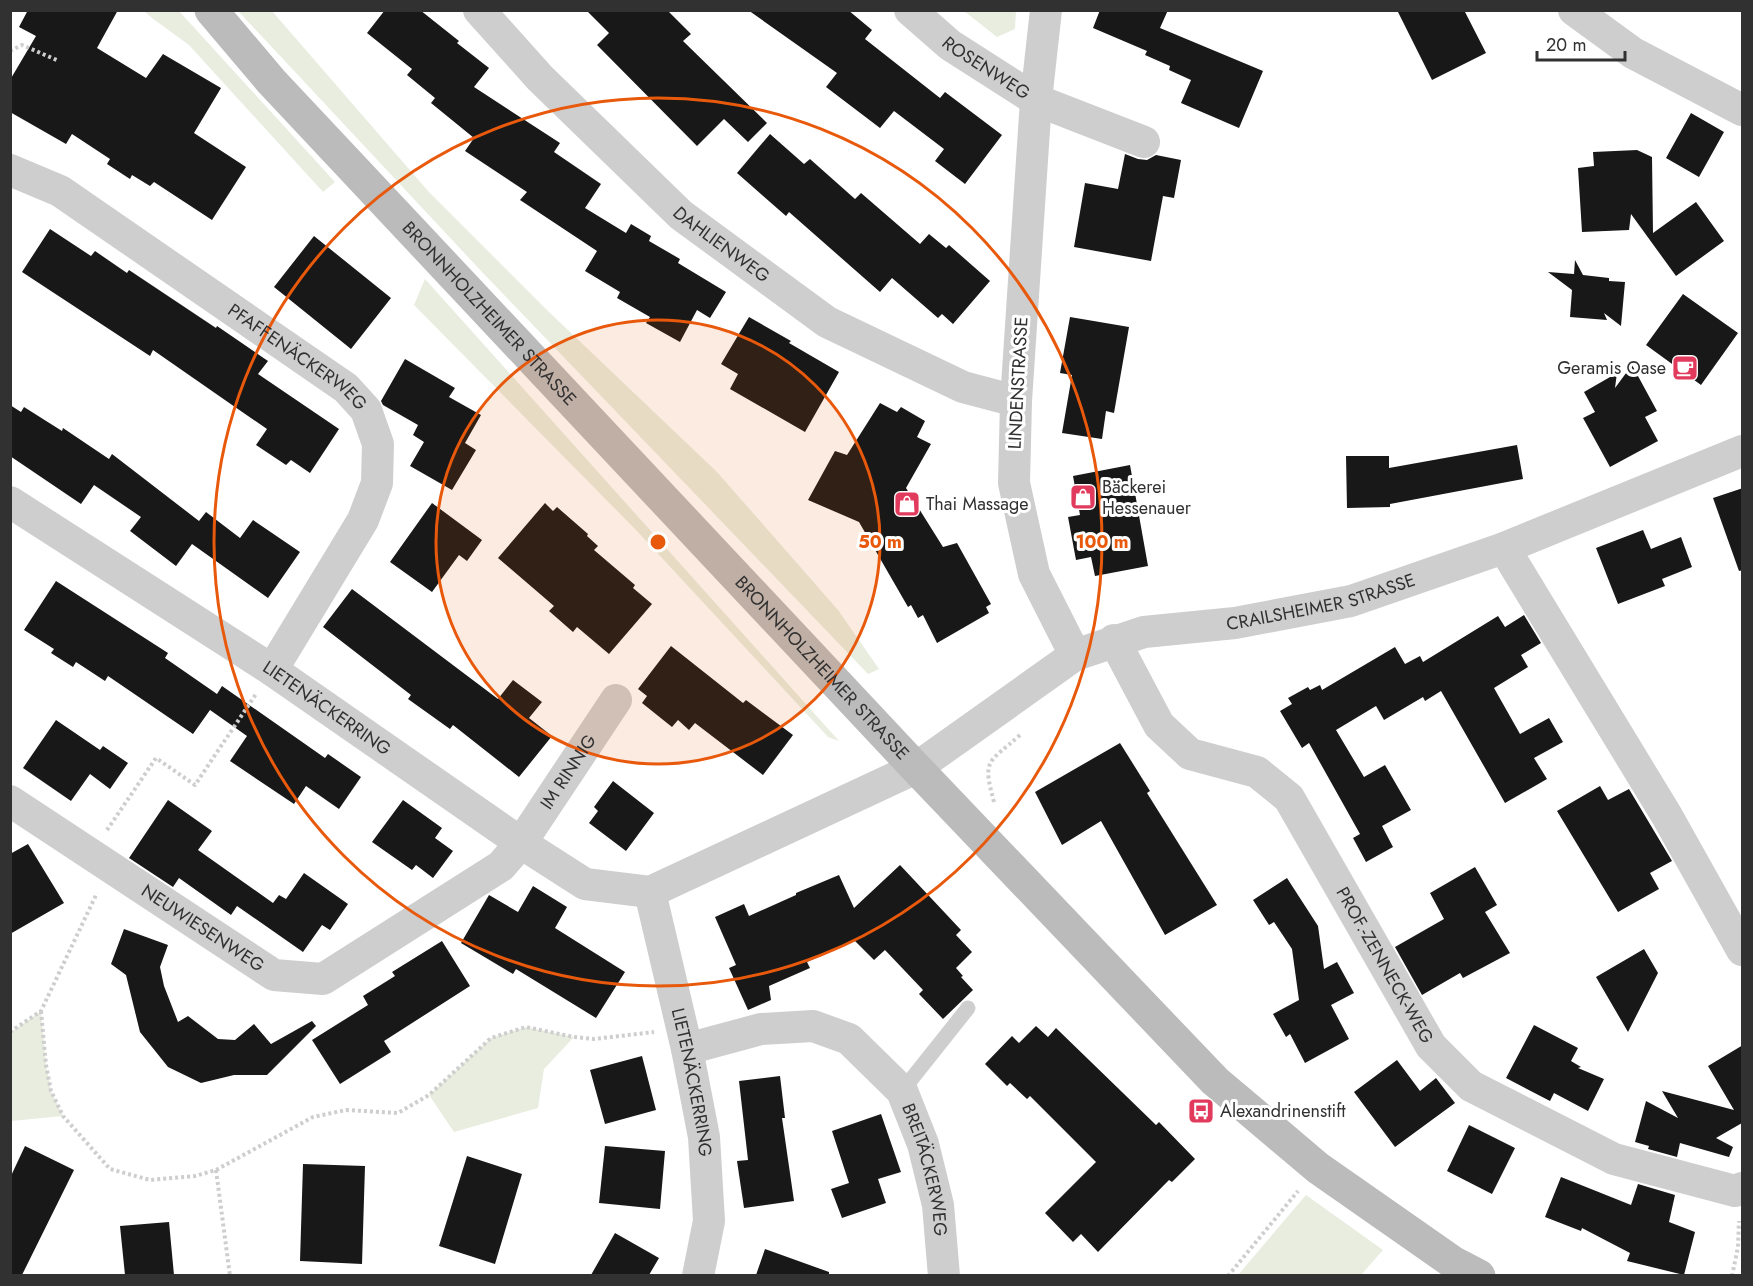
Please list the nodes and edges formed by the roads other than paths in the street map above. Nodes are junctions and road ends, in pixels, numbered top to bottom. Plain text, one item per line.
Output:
1 (211, 10) edge
2 (478, 10) edge
3 (910, 10) edge
4 (1046, 10) edge
5 (1574, 10) edge
6 (1036, 100) junction
7 (1743, 110) edge
8 (1143, 142) dead end
9 (10, 170) edge
10 (1016, 401) junction
11 (1743, 451) edge
12 (10, 502) edge
13 (1504, 548) junction
14 (1114, 640) junction
15 (1075, 655) junction
16 (272, 670) junction
17 (616, 700) dead end
18 (916, 768) junction
19 (10, 801) edge
20 (521, 843) junction
21 (650, 891) junction
22 (1743, 950) edge
23 (968, 1008) dead end
24 (685, 1038) junction
25 (902, 1091) junction
26 (1739, 1190) edge
27 (698, 1275) edge
28 (944, 1275) edge
29 (1479, 1275) edge

1 - 18 street, BRONNHOLZHEIMER STRASSE
2 - 10 street, DAHLIENWEG
3 - 6 street, ROSENWEG
4 - 6 street, LINDENSTRASSE
5 - 7 street
6 - 8 street
6 - 10 street, LINDENSTRASSE
9 - 16 street, PFAFFENÄCKERWEG
10 - 15 street, LINDENSTRASSE
11 - 13 street, CRAILSHEIMER STRASSE
12 - 16 street, LIETENÄCKERRING
13 - 14 street, CRAILSHEIMER STRASSE
13 - 22 street
14 - 15 street, CRAILSHEIMER STRASSE
14 - 26 street, PROF.-ZENNECK-WEG
15 - 18 street, CRAILSHEIMER STRASSE
16 - 20 street, LIETENÄCKERRING
17 - 20 street, IM RINNIG
18 - 21 street
18 - 29 street, BRONNHOLZHEIMER STRASSE
19 - 20 street, NEUWIESENWEG
20 - 21 street, LIETENÄCKERRING
21 - 24 street, LIETENÄCKERRING
23 - 25 lane
24 - 25 street, BREITÄCKERWEG
24 - 27 street, LIETENÄCKERRING
25 - 28 street, BREITÄCKERWEG

